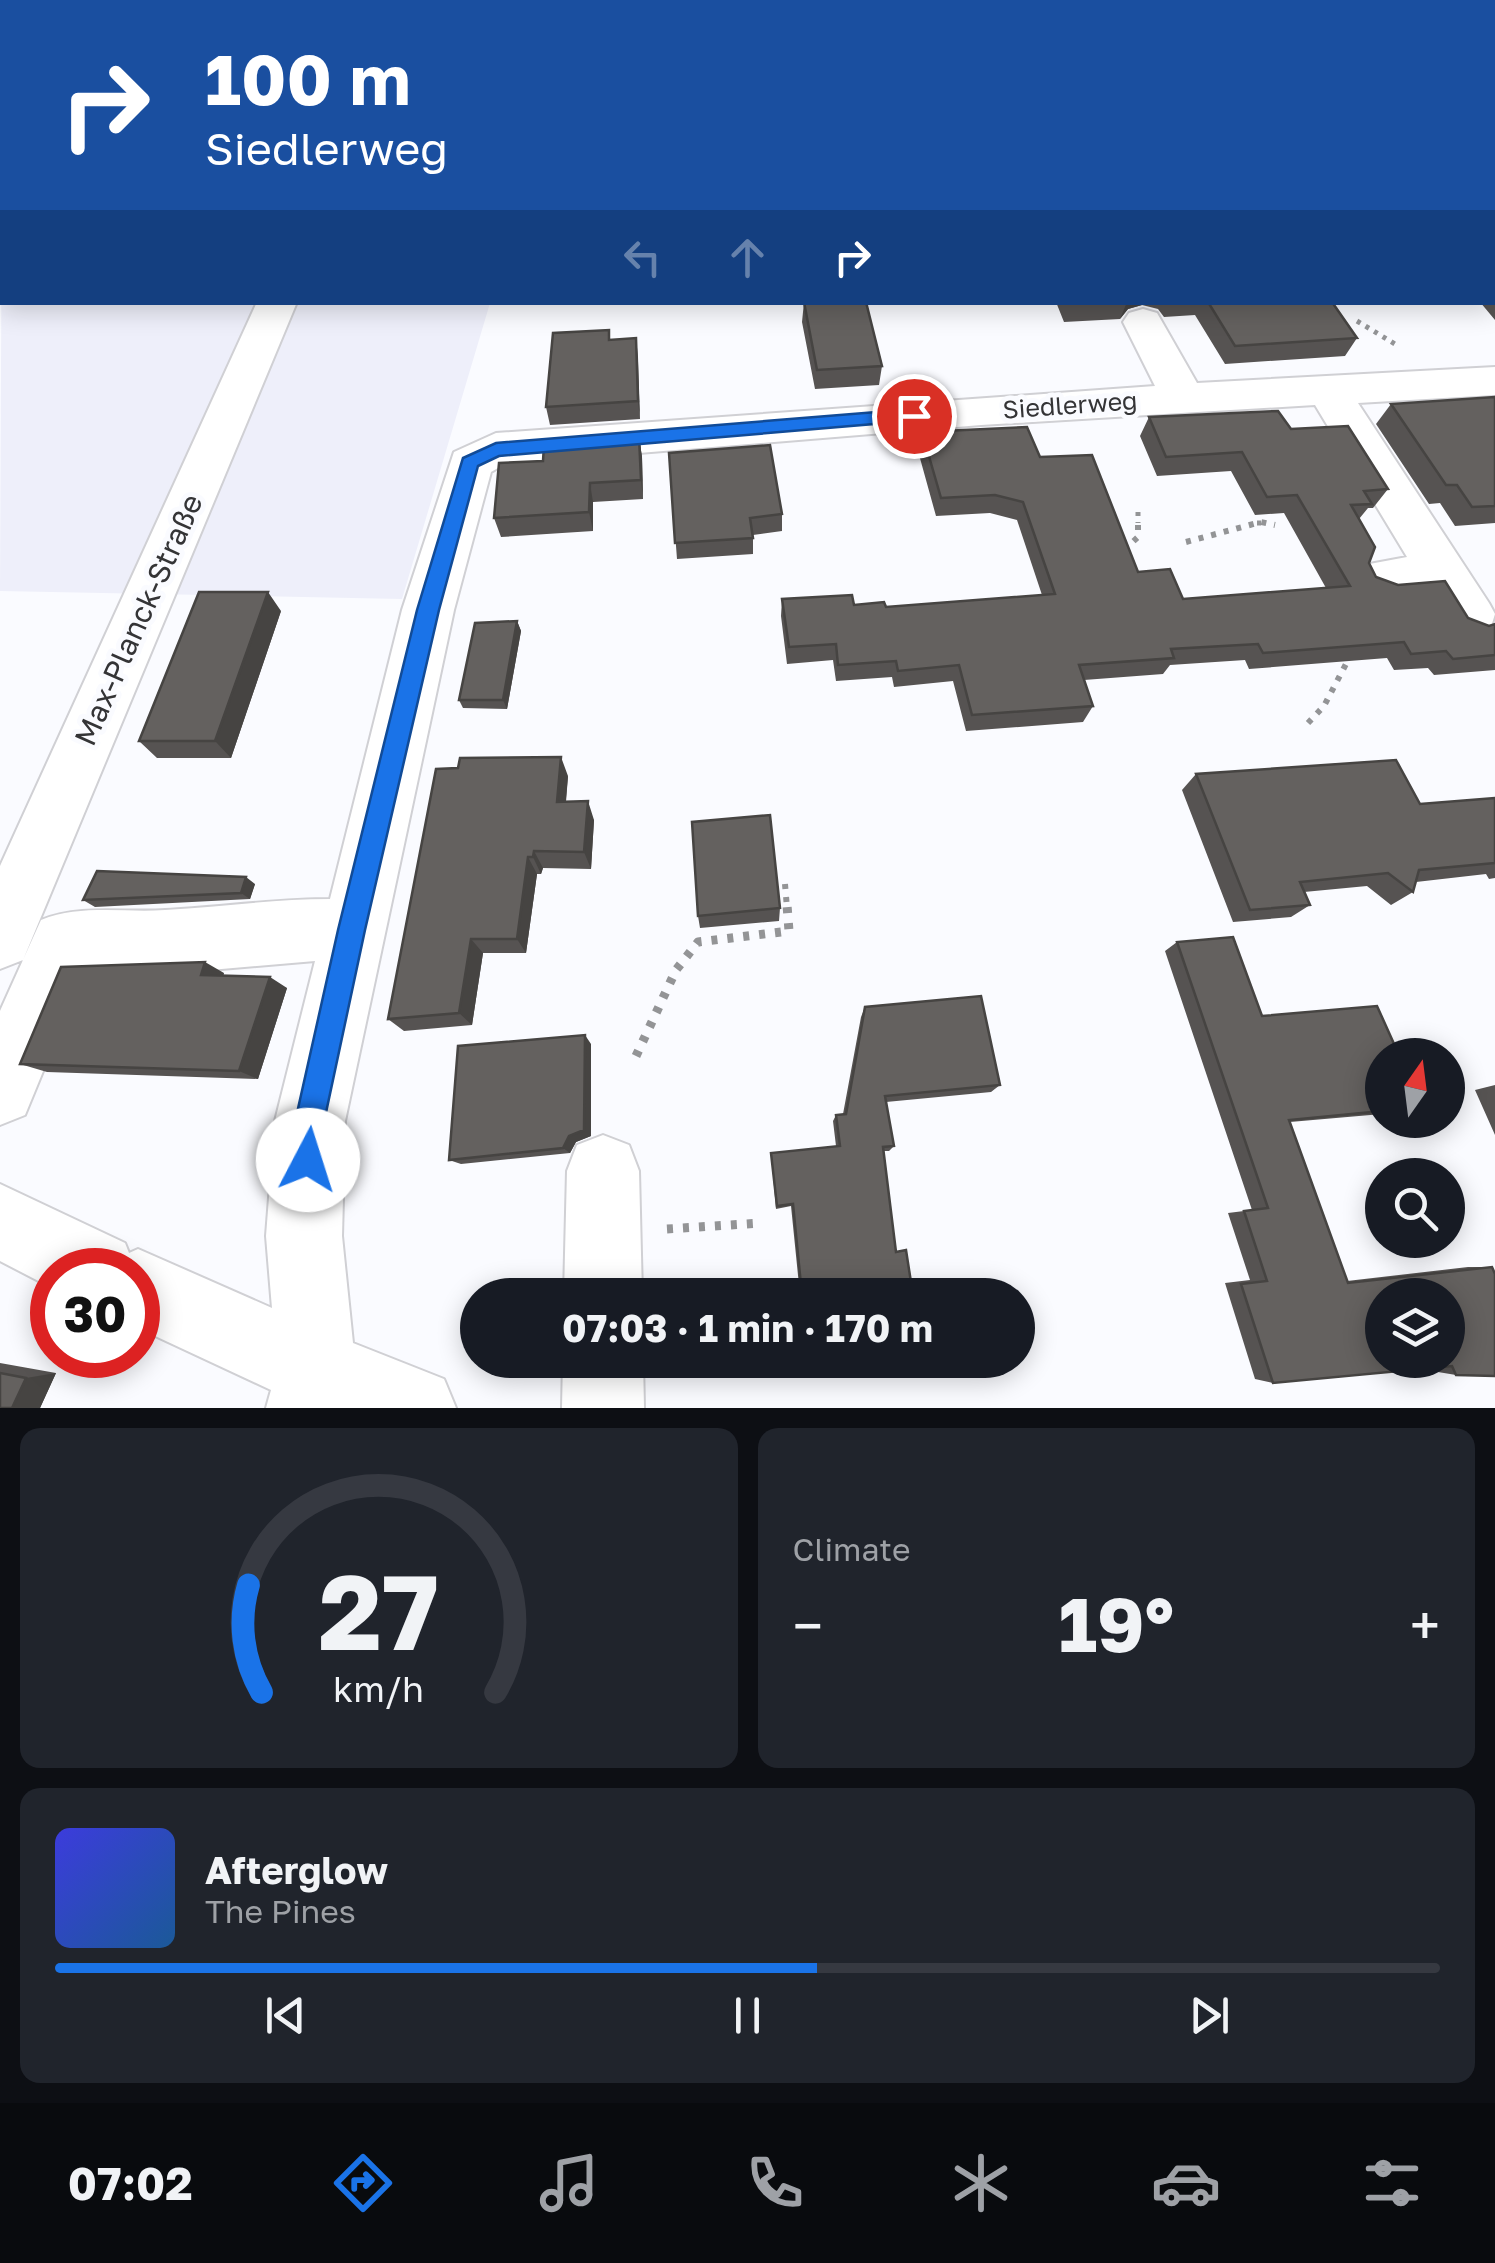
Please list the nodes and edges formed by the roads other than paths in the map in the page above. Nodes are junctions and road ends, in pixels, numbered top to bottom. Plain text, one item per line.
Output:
1 (276, 305) edge
2 (1142, 322) dead end
3 (1495, 382) edge
4 (1326, 390) junction
5 (1184, 398) junction
6 (1442, 573) junction
7 (1382, 578) edge
8 (1471, 618) edge
9 (352, 930) junction
10 (0, 938) edge
11 (0, 1090) edge
12 (603, 1171) dead end
13 (0, 1221) edge
14 (54, 1248) edge
15 (603, 1278) edge
16 (160, 1301) edge
17 (603, 1378) edge
18 (312, 1388) edge
19 (415, 1408) edge
20 (603, 1408) edge

1 - 10 street, Max-Planck-Straße
2 - 5 street
3 - 4 street, Siedlerweg
4 - 5 street, Siedlerweg
4 - 6 street
5 - 9 street, Siedlerweg
6 - 7 street
6 - 8 street
9 - 11 street
9 - 18 street
12 - 15 street
13 - 14 street
16 - 18 street
17 - 20 street
18 - 19 street

